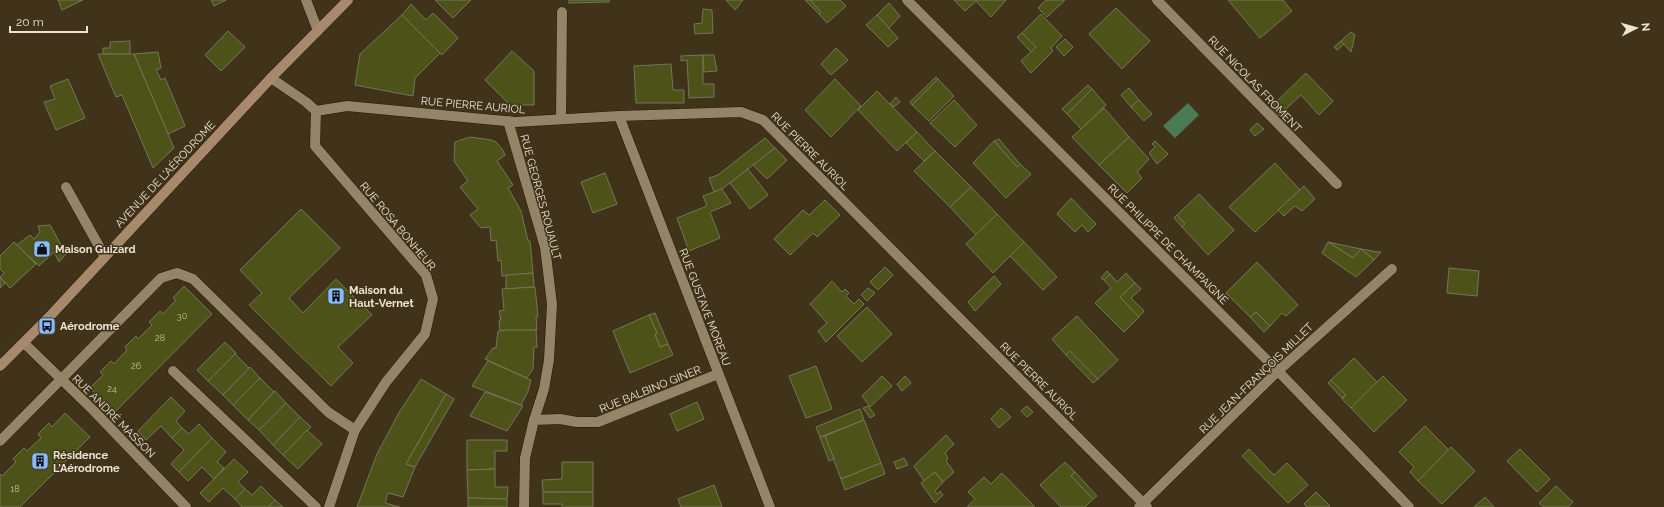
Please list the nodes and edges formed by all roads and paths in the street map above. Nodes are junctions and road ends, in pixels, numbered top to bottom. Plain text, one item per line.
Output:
1 (306, 0) edge
2 (348, 0) edge
3 (907, 0) edge
4 (1157, 0) edge
5 (562, 12) dead end
6 (318, 31) junction
7 (271, 78) junction
8 (316, 111) junction
9 (619, 116) junction
10 (561, 119) junction
11 (508, 121) junction
12 (1337, 184) dead end
13 (66, 187) dead end
14 (105, 257) junction
15 (1392, 269) dead end
16 (24, 342) junction
17 (0, 366) edge
18 (173, 370) dead end
19 (1278, 371) junction
20 (718, 374) junction
21 (61, 380) junction
22 (534, 420) junction
23 (356, 430) junction
24 (0, 441) edge
25 (1143, 506) edge
26 (186, 507) edge
27 (316, 507) edge
28 (329, 507) edge
29 (524, 507) edge
30 (770, 507) edge
31 (1409, 507) edge

1 - 6 street
2 - 6 main road, AVENUE DE L'AÉRODROME
3 - 19 street, RUE PHILIPPE DE CHAMPAIGNE
4 - 12 street, RUE NICOLAS FROMENT
5 - 10 street
6 - 7 main road, AVENUE DE L'AÉRODROME
7 - 8 street
7 - 14 main road, AVENUE DE L'AÉRODROME
8 - 11 street, RUE PIERRE AURIOL
8 - 23 street, RUE ROSA BONHEUR
9 - 10 street, RUE PIERRE AURIOL
9 - 20 street, RUE GUSTAVE MOREAU
9 - 25 street, RUE PIERRE AURIOL
10 - 11 street, RUE PIERRE AURIOL
11 - 22 street, RUE GEORGES ROUAULT
13 - 14 street
14 - 16 main road, AVENUE DE L'AÉRODROME
15 - 19 street, RUE JEAN-FRANÇOIS MILLET
16 - 17 main road, AVENUE DE L'AÉRODROME
16 - 21 street, RUE ANDRÉ MASSON
18 - 27 street
19 - 25 street, RUE JEAN-FRANÇOIS MILLET
19 - 31 street, RUE PHILIPPE DE CHAMPAIGNE
20 - 22 street, RUE BALBINO GINER
20 - 30 street, RUE GUSTAVE MOREAU
21 - 23 street
21 - 24 street
21 - 26 street, RUE ANDRÉ MASSON
22 - 29 street
23 - 28 street, RUE ROSA BONHEUR

